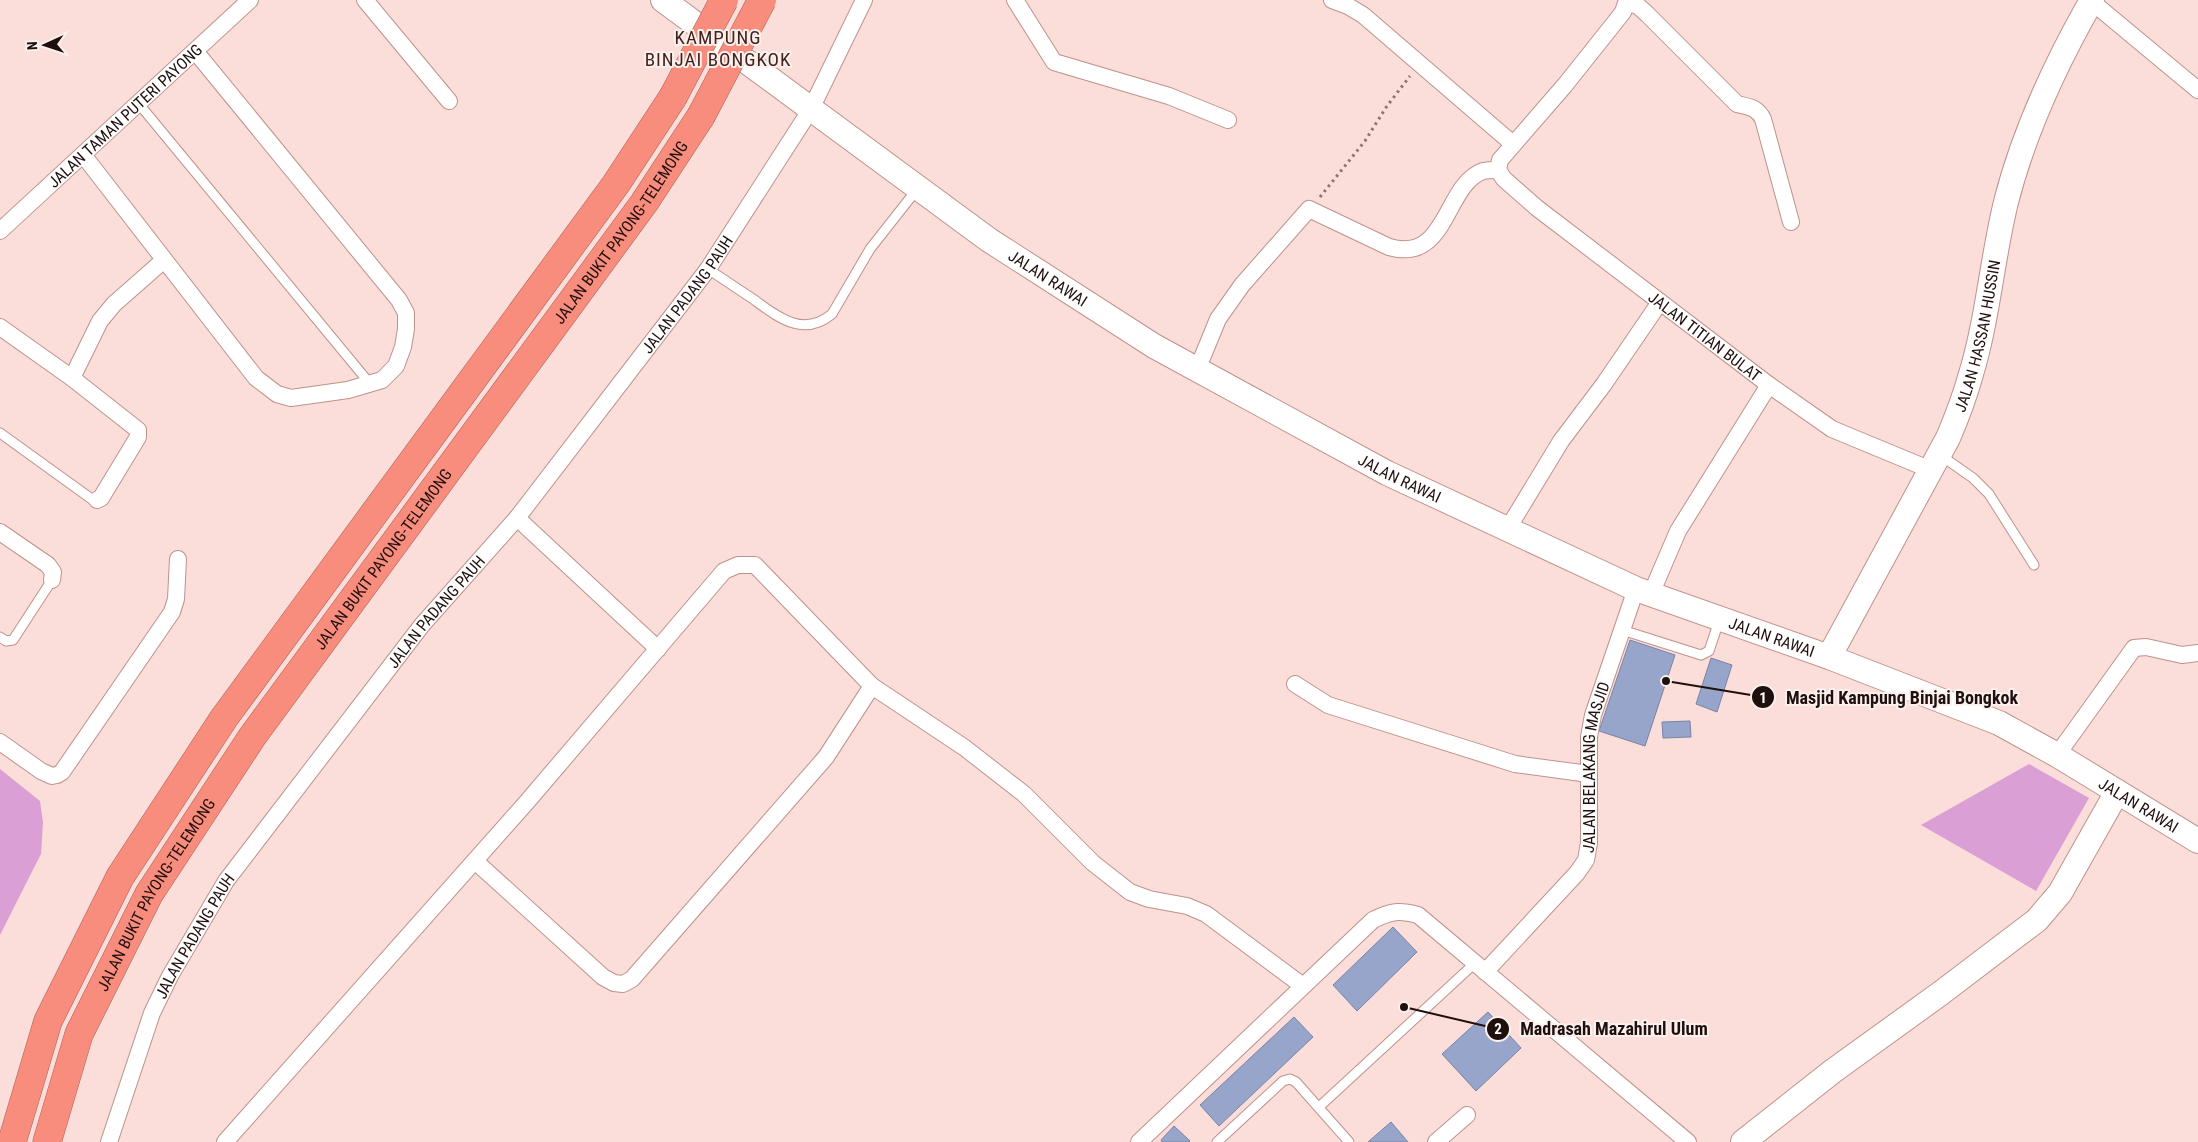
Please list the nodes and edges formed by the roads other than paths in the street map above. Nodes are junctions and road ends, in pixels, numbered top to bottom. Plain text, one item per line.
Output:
1 (250, 0) edge
2 (365, 0) edge
3 (663, 0) edge
4 (724, 0) edge
5 (762, 0) edge
6 (864, 0) edge
7 (1015, 0) edge
8 (1332, 0) edge
9 (2092, 1) edge
10 (1626, 2) edge
11 (195, 51) junction
12 (2198, 90) edge
13 (449, 101) dead end
14 (138, 104) junction
15 (811, 109) junction
16 (1228, 120) dead end
17 (1512, 144) junction
18 (84, 156) junction
19 (1498, 170) junction
20 (918, 188) junction
21 (1791, 222) dead end
22 (0, 231) edge
23 (164, 260) junction
24 (708, 269) junction
25 (1660, 302) junction
26 (0, 327) edge
27 (1197, 370) junction
28 (72, 378) junction
29 (371, 385) junction
30 (1769, 385) junction
31 (0, 433) edge
32 (1936, 462) junction
33 (97, 500) joint
34 (517, 518) junction
35 (1508, 530) junction
36 (0, 532) edge
37 (178, 559) dead end
38 (2034, 565) dead end
39 (52, 580) joint
40 (1644, 591) junction
41 (1720, 618) junction
42 (1622, 630) junction
43 (0, 637) edge
44 (658, 649) junction
45 (2198, 653) edge
46 (1830, 657) junction
47 (1295, 684) dead end
48 (872, 686) junction
49 (0, 742) edge
50 (2057, 755) junction
51 (1589, 774) junction
52 (2117, 792) junction
53 (2198, 841) edge
54 (475, 861) junction
55 (1480, 968) junction
56 (1304, 986) junction
57 (1319, 1107) junction
58 (1467, 1116) dead end
59 (1748, 1141) edge
60 (12, 1142) edge
61 (47, 1142) edge
62 (109, 1142) edge
63 (225, 1142) edge
64 (1139, 1142) edge
65 (1217, 1142) edge
66 (1349, 1142) edge
67 (1436, 1142) edge
68 (1688, 1142) edge

1 - 11 street, JALAN TAMAN PUTERI PAYONG
2 - 13 street
3 - 15 main road, JALAN RAWAI
4 - 60 highway, JALAN BUKIT PAYONG-TELEMONG, bridge
5 - 61 highway, JALAN BUKIT PAYONG-TELEMONG, bridge
6 - 15 street
7 - 16 street
8 - 17 street
9 - 12 street
9 - 32 main road, JALAN HASSAN HUSSIN
10 - 17 street
10 - 21 street
11 - 14 street, JALAN TAMAN PUTERI PAYONG
11 - 29 street
14 - 18 street, JALAN TAMAN PUTERI PAYONG
14 - 29 lane
15 - 20 main road, JALAN RAWAI
15 - 24 street, JALAN PADANG PAUH
17 - 19 street
18 - 22 street, JALAN TAMAN PUTERI PAYONG
18 - 23 street
19 - 25 street, JALAN TITIAN BULAT
19 - 27 street
20 - 24 lane
20 - 27 main road, JALAN RAWAI
23 - 28 street
23 - 29 street
24 - 34 street, JALAN PADANG PAUH
25 - 30 street, JALAN TITIAN BULAT
25 - 35 street
26 - 28 street
27 - 35 main road, JALAN RAWAI
28 - 33 street
30 - 32 street, JALAN TITIAN BULAT
30 - 40 street, JALAN BELAKANG MASJID
31 - 33 lane
32 - 38 lane
32 - 46 main road, JALAN HASSAN HUSSIN
34 - 44 street
34 - 62 street, JALAN PADANG PAUH
35 - 40 main road, JALAN RAWAI
36 - 39 street
37 - 49 street
39 - 43 lane
40 - 41 main road, JALAN RAWAI
40 - 42 street, JALAN BELAKANG MASJID
41 - 42 lane
41 - 46 main road, JALAN RAWAI
42 - 51 street, JALAN BELAKANG MASJID
44 - 48 street
44 - 54 street
45 - 50 street
46 - 50 main road, JALAN RAWAI
47 - 51 street
48 - 54 street
48 - 56 street
50 - 52 main road, JALAN RAWAI
51 - 55 street, JALAN BELAKANG MASJID
52 - 53 main road, JALAN RAWAI
52 - 59 main road
54 - 63 street
55 - 56 street
55 - 57 lane
55 - 68 street
56 - 64 street
57 - 65 lane
57 - 66 lane
58 - 67 street

